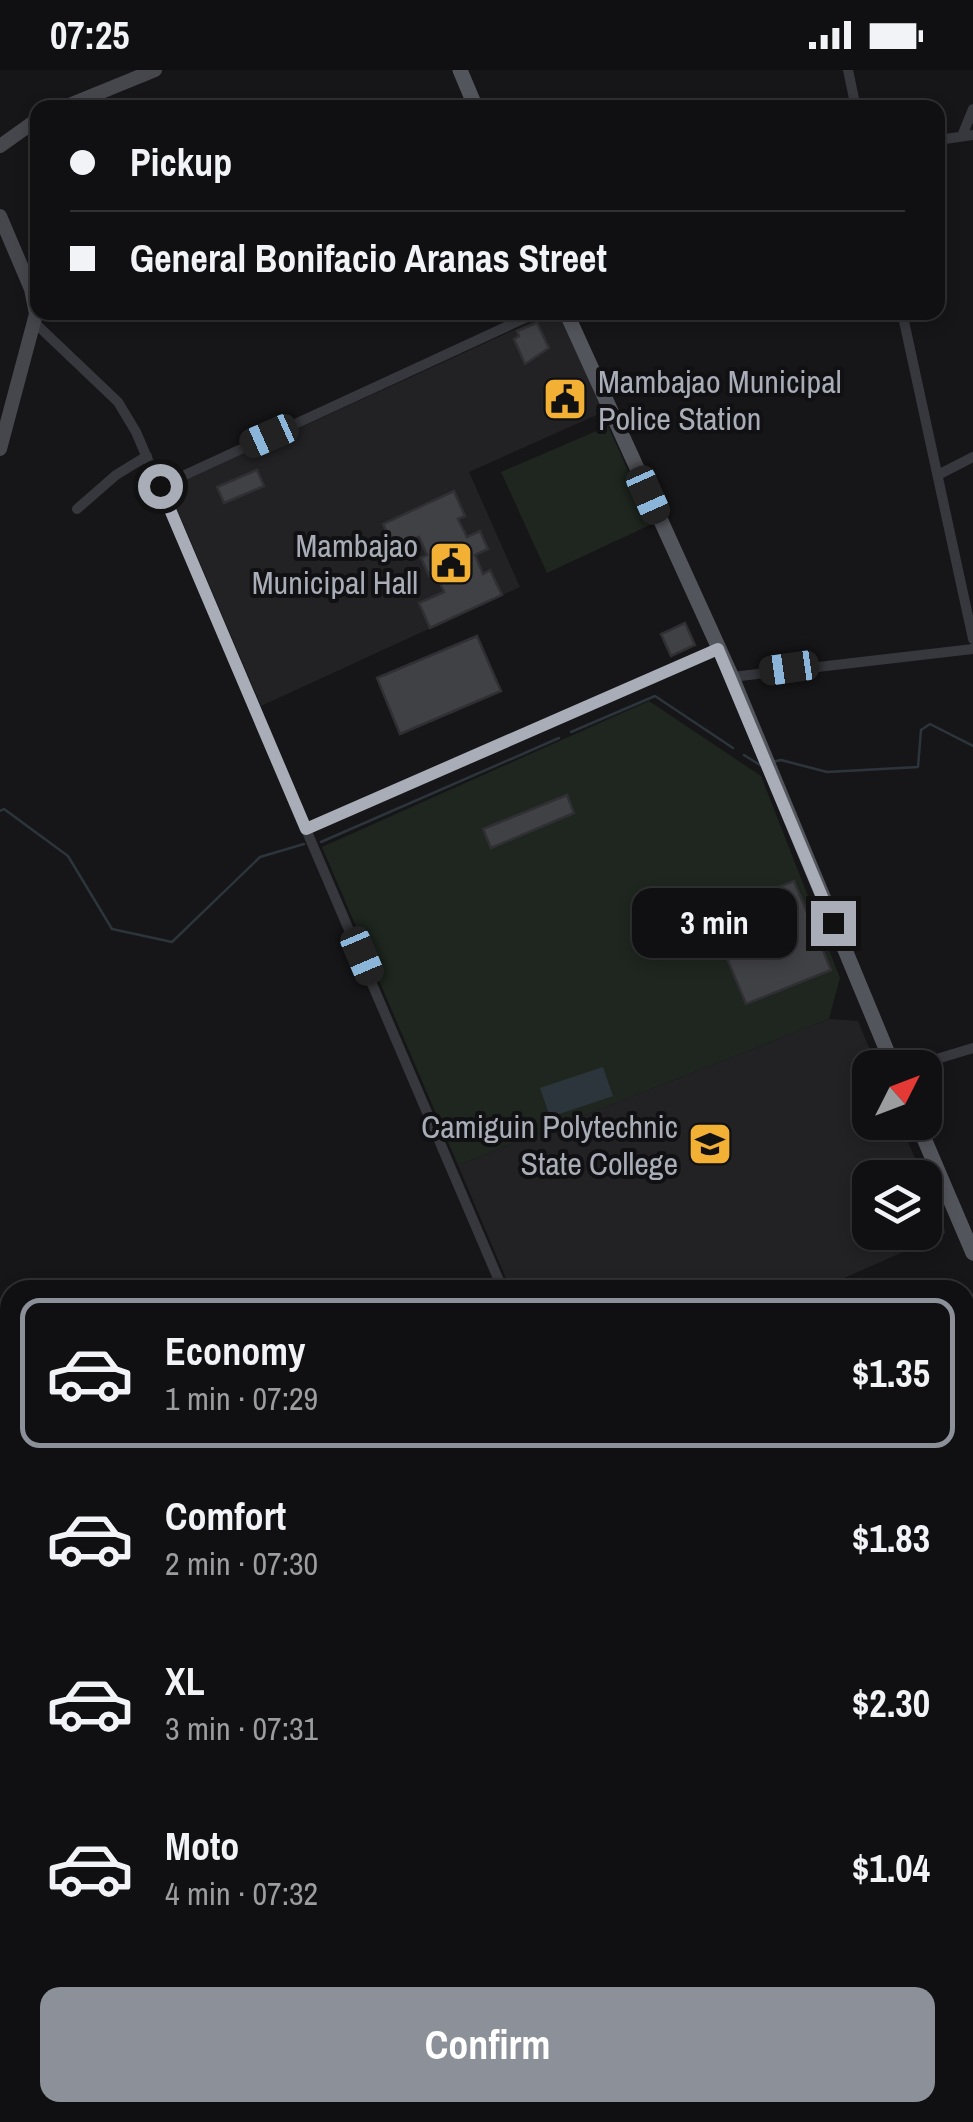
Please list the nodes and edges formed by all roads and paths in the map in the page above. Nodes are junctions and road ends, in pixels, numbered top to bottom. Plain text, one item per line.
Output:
1 (155, 70) edge
2 (460, 70) edge
3 (848, 70) edge
4 (82, 100) edge
5 (473, 100) edge
6 (854, 100) edge
7 (973, 109) edge
8 (30, 125) edge
9 (967, 135) edge
10 (0, 146) edge
11 (0, 216) edge
12 (30, 286) edge
13 (521, 320) edge
14 (570, 320) edge
15 (904, 320) edge
16 (36, 322) joint
17 (0, 449) edge
18 (148, 456) junction
19 (973, 458) edge
20 (938, 475) junction
21 (160, 486) junction
22 (77, 509) dead end
23 (973, 639) edge
24 (718, 649) junction
25 (973, 649) edge
26 (732, 677) junction
27 (306, 829) junction
28 (973, 1048) edge
29 (886, 1050) edge
30 (942, 1057) edge
31 (925, 1140) edge
32 (973, 1253) edge
33 (499, 1280) edge

1 - 4 street
2 - 5 main road
3 - 6 street
7 - 9 street
8 - 10 street
11 - 12 street
13 - 21 street
14 - 24 main road
15 - 20 street
16 - 17 street
16 - 18 street
18 - 21 street
18 - 22 street
19 - 20 street
20 - 23 street
21 - 27 street
24 - 26 main road
24 - 27 street
25 - 26 street
26 - 29 main road
27 - 33 street
28 - 30 street
31 - 32 main road

